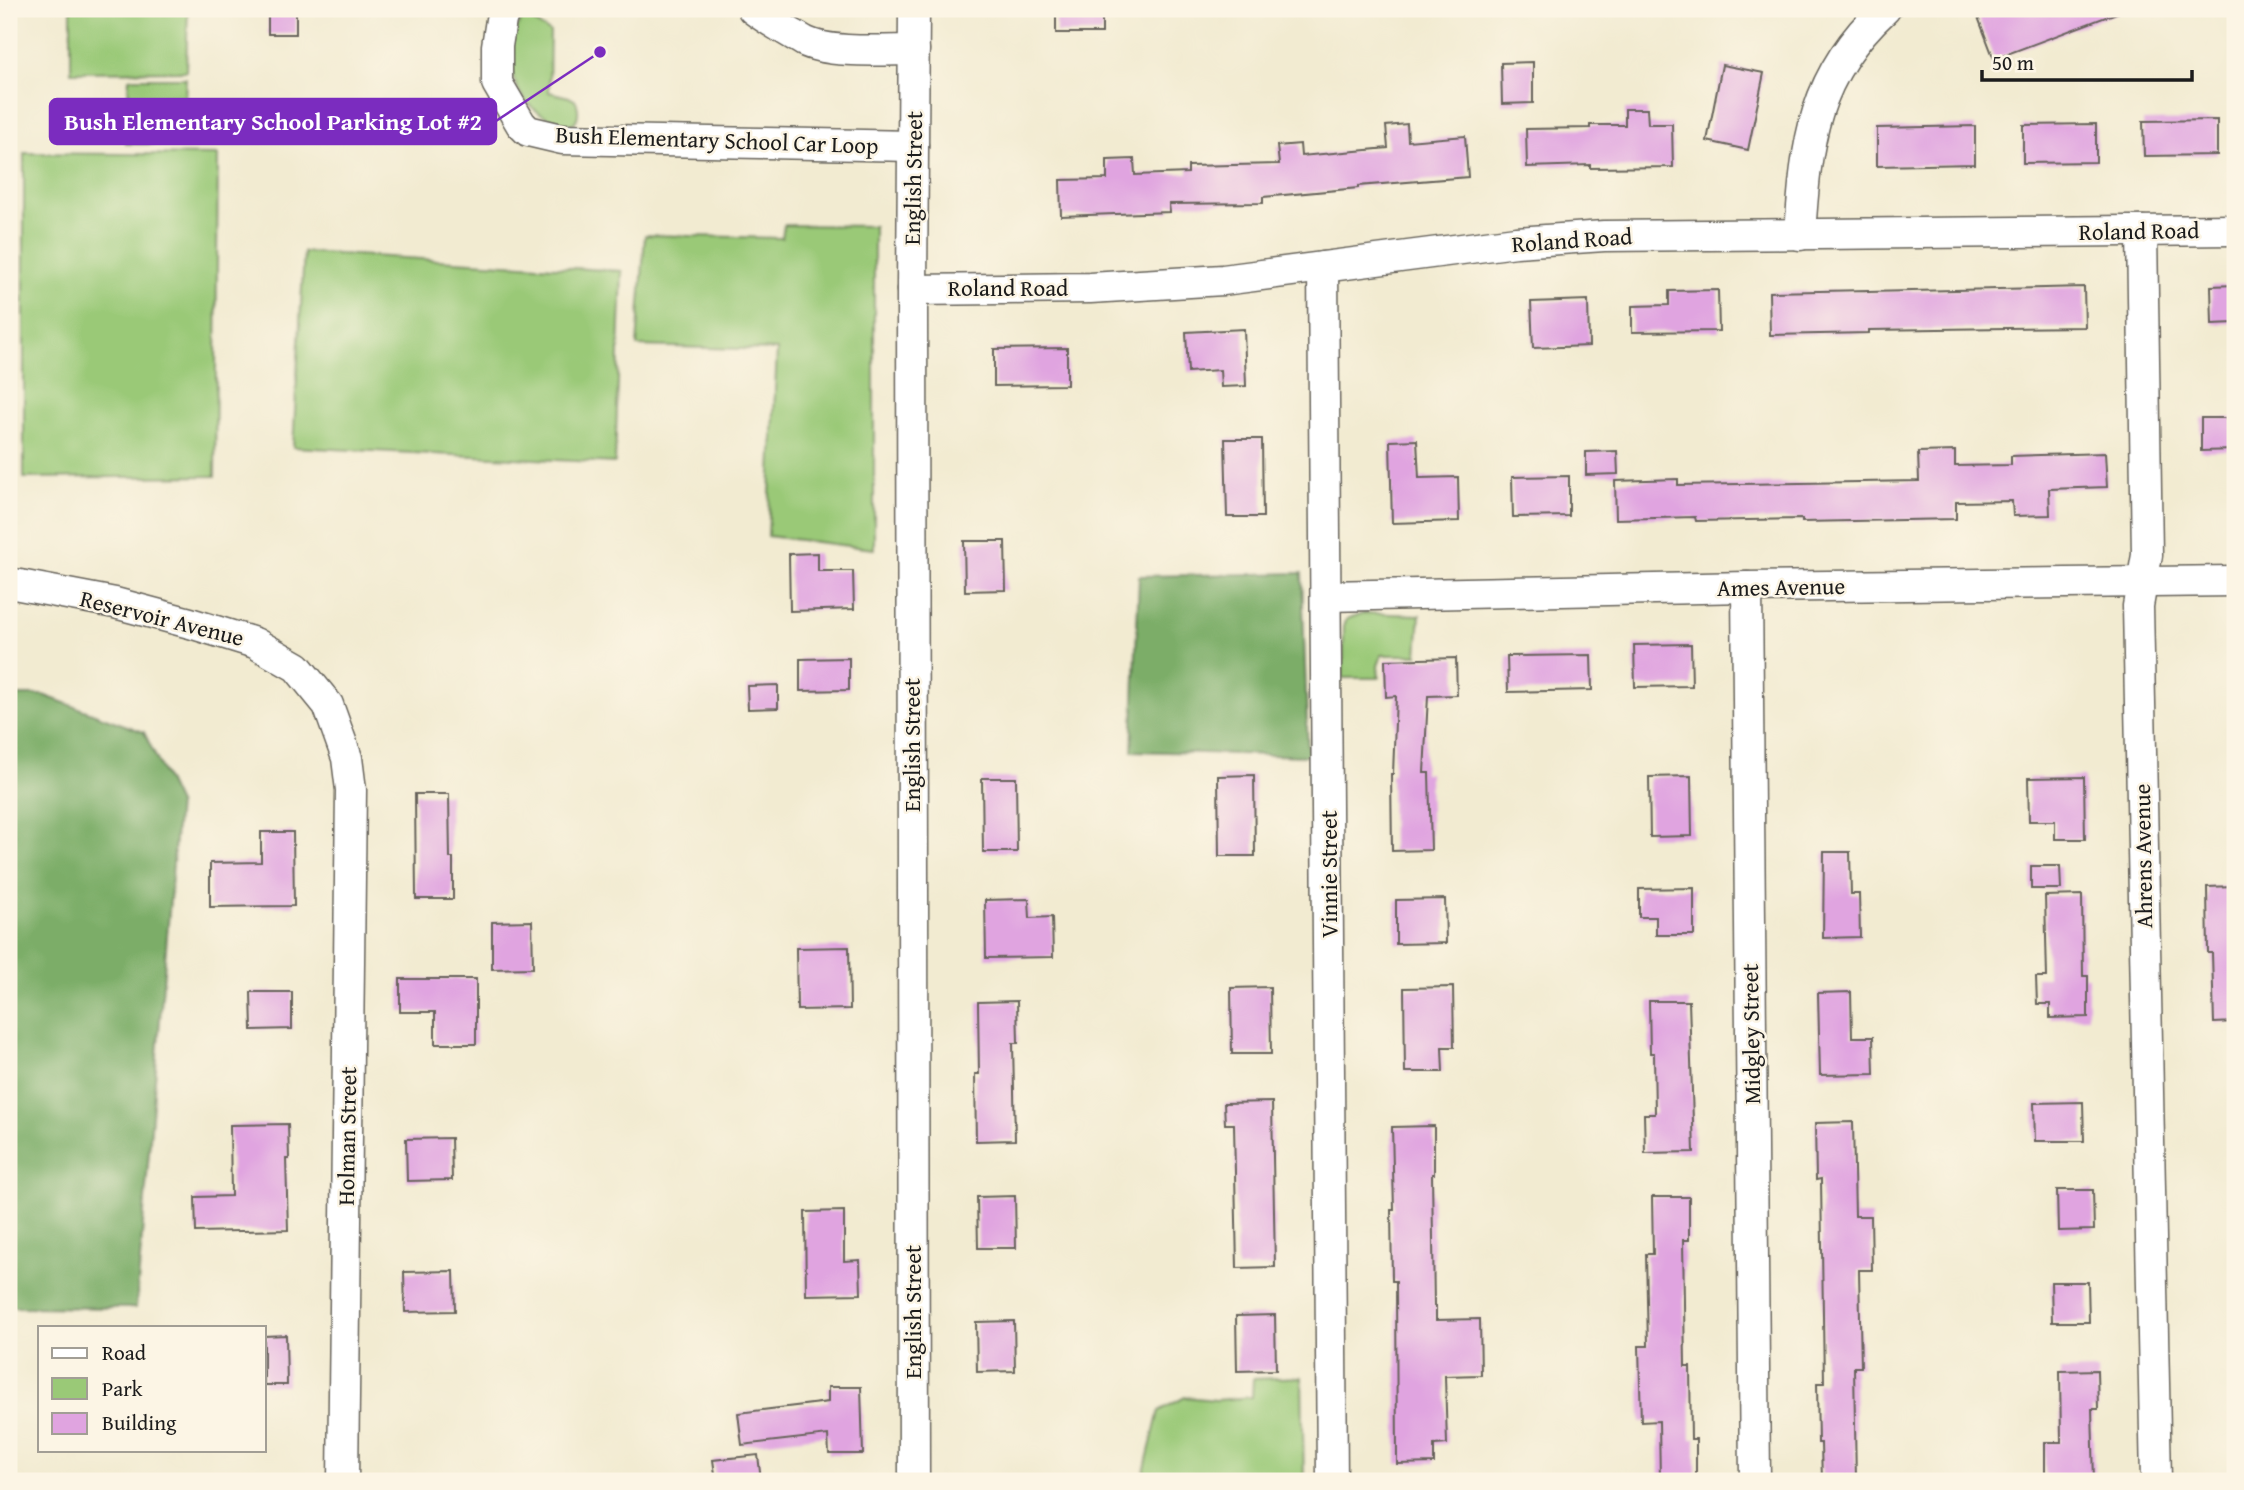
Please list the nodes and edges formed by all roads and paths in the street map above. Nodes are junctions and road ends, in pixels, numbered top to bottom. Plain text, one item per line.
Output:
1 (505, 9) edge
2 (753, 9) edge
3 (914, 9) edge
4 (1885, 9) edge
5 (914, 50) junction
6 (913, 146) junction
7 (2235, 230) edge
8 (2142, 231) junction
9 (1800, 234) junction
10 (1323, 267) junction
11 (912, 289) junction
12 (2235, 581) edge
13 (2143, 582) junction
14 (9, 583) edge
15 (1747, 587) junction
16 (1327, 596) junction
17 (351, 790) joint
18 (343, 1481) edge
19 (914, 1481) edge
20 (1332, 1481) edge
21 (1755, 1481) edge
22 (2156, 1481) edge

1 - 6 street, Bush Elementary School Car Loop
2 - 5 street
3 - 5 street, English Street
4 - 9 street
5 - 6 street, English Street
6 - 11 street, English Street
7 - 8 street, Roland Road
8 - 9 street, Roland Road
8 - 13 street, Ahrens Avenue
9 - 10 street, Roland Road
10 - 11 street, Roland Road
10 - 16 street, Vinnie Street
11 - 19 street, English Street
12 - 13 street, Ames Avenue
13 - 15 street, Ames Avenue
13 - 22 street, Ahrens Avenue
14 - 17 street, Reservoir Avenue
15 - 16 street, Ames Avenue
15 - 21 street, Midgley Street
16 - 20 street, Vinnie Street
17 - 18 street, Holman Street

